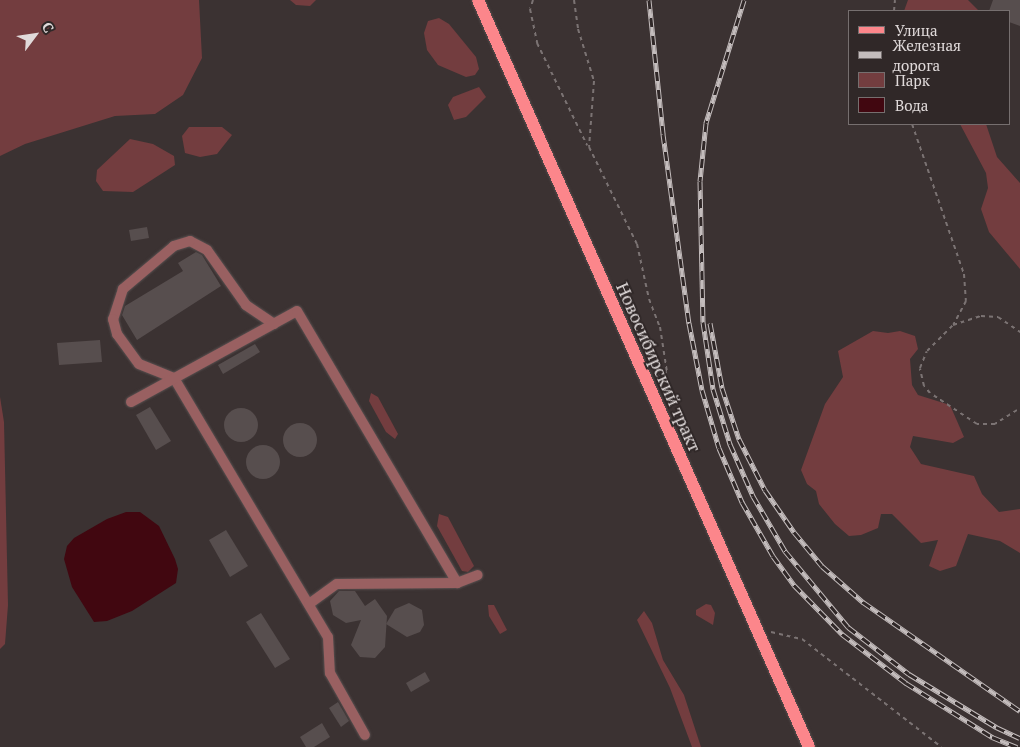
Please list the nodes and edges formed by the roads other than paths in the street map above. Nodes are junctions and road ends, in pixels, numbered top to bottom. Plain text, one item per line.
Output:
1 (478, 0) edge
2 (485, 0) edge
3 (518, 92) junction
4 (274, 324) junction
5 (174, 378) junction
6 (131, 402) dead end
7 (478, 575) dead end
8 (457, 583) junction
9 (308, 604) junction
10 (365, 735) dead end
11 (808, 747) edge

1 - 3 main road, Новосибирский тракт
2 - 3 main road
3 - 11 main road, Новосибирский тракт
4 - 5 lane
4 - 5 lane
4 - 8 lane
5 - 6 lane
5 - 9 lane
7 - 8 lane
8 - 9 lane
9 - 10 lane

